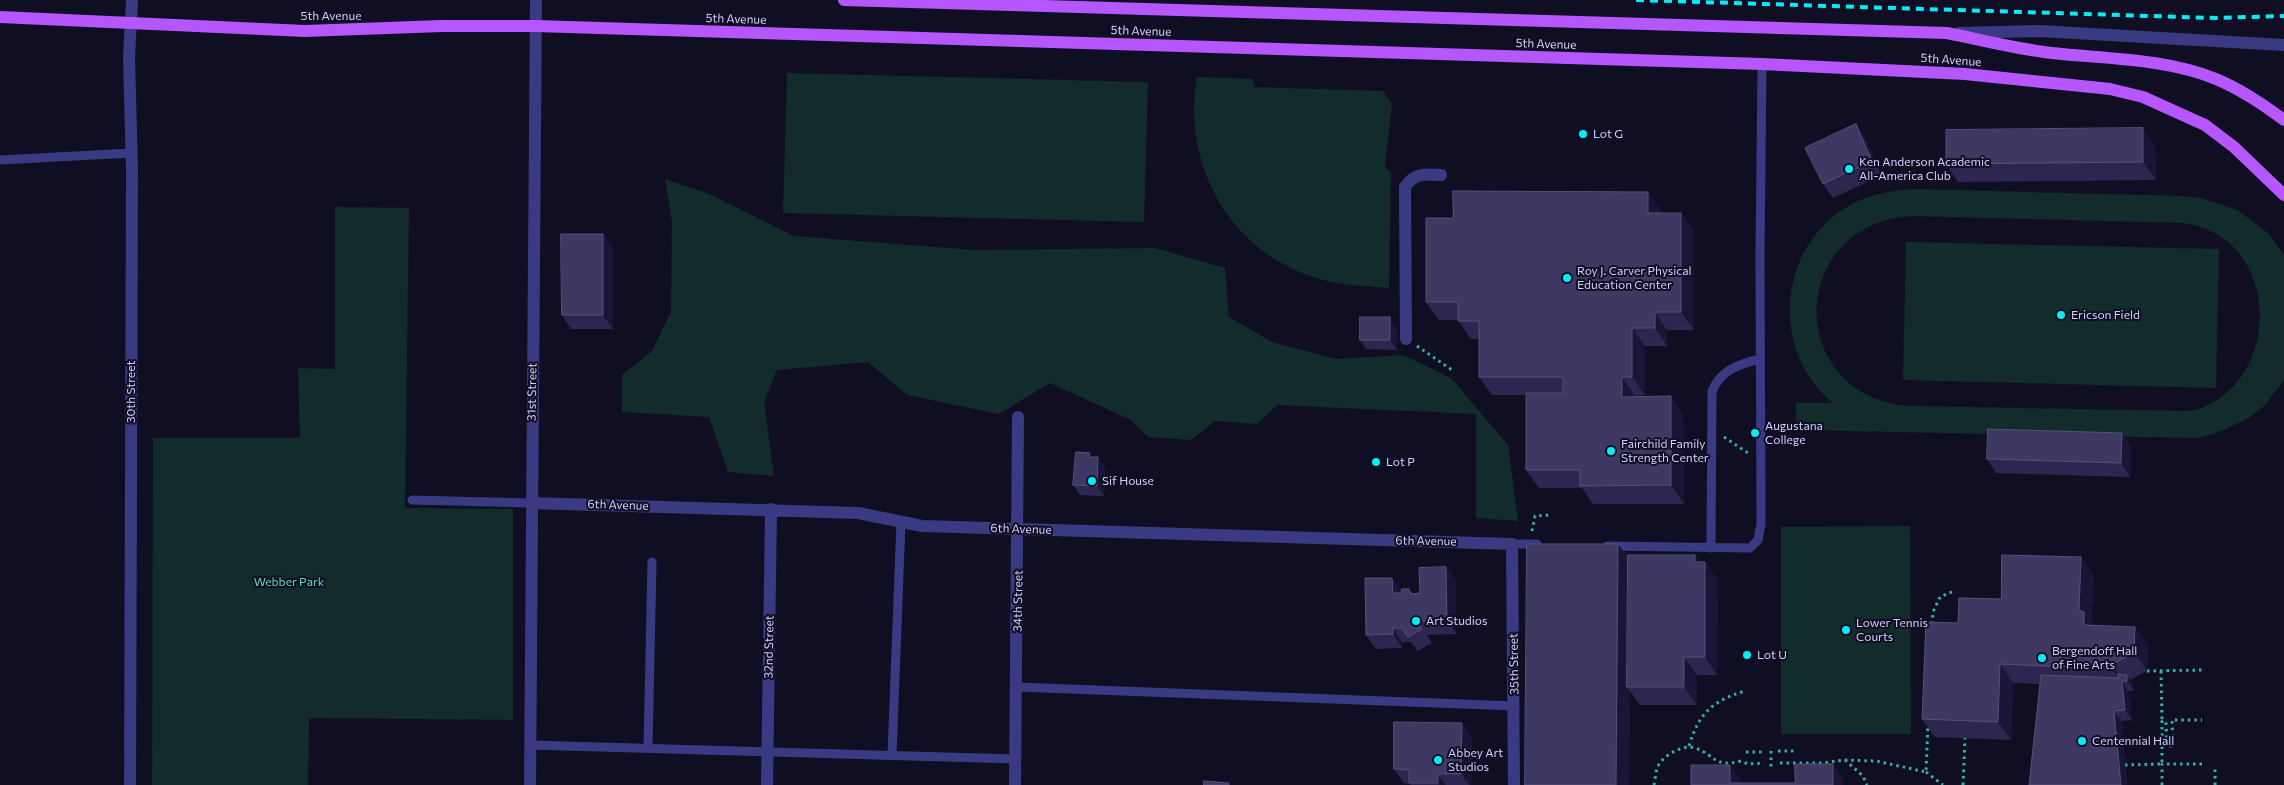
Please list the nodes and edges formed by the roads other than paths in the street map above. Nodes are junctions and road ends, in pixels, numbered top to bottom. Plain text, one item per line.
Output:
1 (132, 0) edge
2 (536, 0) edge
3 (844, 0) edge
4 (0, 17) edge
5 (131, 22) junction
6 (535, 26) junction
7 (1947, 34) junction
8 (2284, 45) edge
9 (1762, 64) junction
10 (2284, 120) edge
11 (132, 153) junction
12 (0, 160) edge
13 (1441, 175) dead end
14 (2284, 196) edge
15 (1406, 339) road end
16 (1760, 359) junction
17 (1018, 417) dead end
18 (412, 500) dead end
19 (531, 503) junction
20 (771, 509) junction
21 (901, 522) junction
22 (1018, 529) junction
23 (1512, 544) junction
24 (1552, 545) edge
25 (1601, 546) edge
26 (1711, 548) junction
27 (652, 562) dead end
28 (1017, 687) junction
29 (1515, 706) junction
30 (530, 745) junction
31 (648, 748) junction
32 (767, 751) junction
33 (892, 755) junction
34 (1015, 759) junction
35 (130, 785) edge
36 (530, 785) edge
37 (767, 785) edge
38 (1015, 785) edge
39 (1514, 785) edge

1 - 5 street, 30th Street
2 - 6 street, 31st Street
3 - 7 main road, 5th Avenue
4 - 5 main road, 5th Avenue
5 - 6 main road, 5th Avenue
5 - 11 street, 30th Street
6 - 9 main road, 5th Avenue
6 - 19 street, 31st Street
7 - 8 street
7 - 10 main road, 5th Avenue
9 - 14 main road, 5th Avenue
9 - 16 lane
11 - 12 lane
11 - 35 street, 30th Street
13 - 15 street
16 - 26 lane
16 - 26 lane
17 - 22 street, 34th Street
18 - 19 lane
19 - 20 street, 6th Avenue
19 - 30 street, 31st Street
20 - 21 street, 6th Avenue
20 - 32 street, 32nd Street
21 - 22 street, 6th Avenue
21 - 33 lane
22 - 23 street, 6th Avenue
22 - 28 street, 34th Street
23 - 24 lane
23 - 29 street, 35th Street
25 - 26 lane
27 - 31 lane
28 - 29 lane
28 - 34 street, 34th Street
29 - 39 street, 35th Street
30 - 31 lane
30 - 36 street, 31st Street
31 - 32 lane
32 - 33 lane
32 - 37 street, 32nd Street
33 - 34 lane
34 - 38 street, 34th Street

